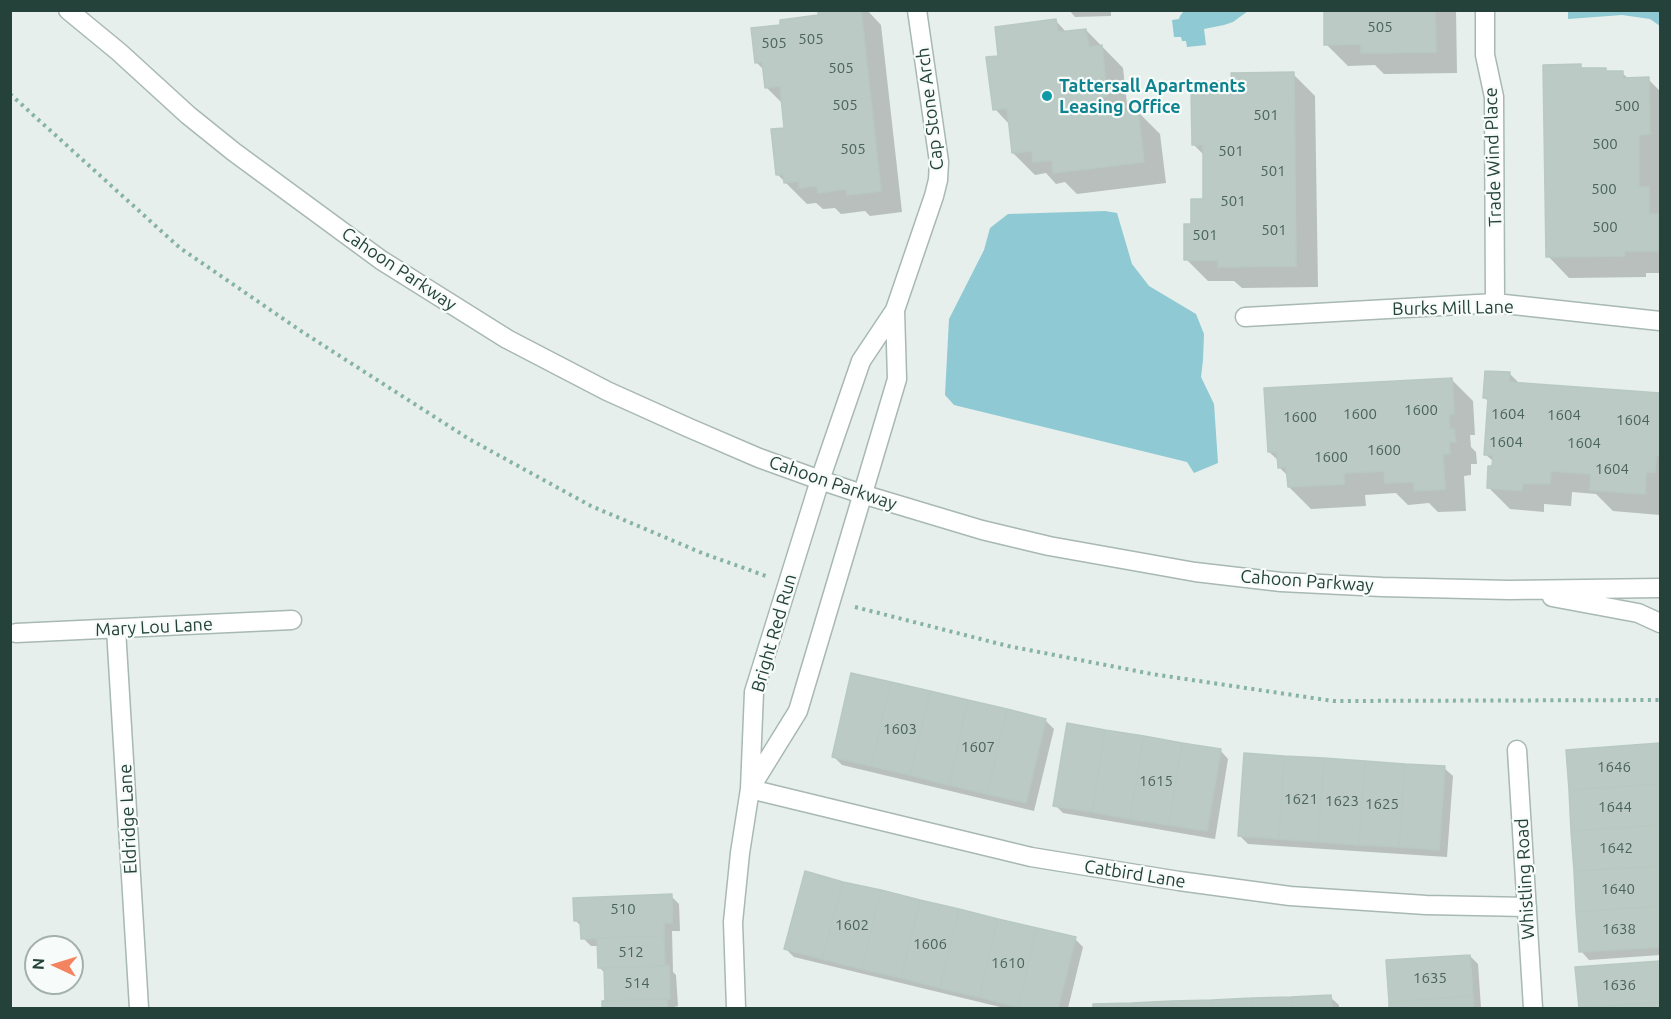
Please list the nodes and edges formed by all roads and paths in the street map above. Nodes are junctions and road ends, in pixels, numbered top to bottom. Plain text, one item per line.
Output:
1 (68, 10) edge
2 (84, 10) edge
3 (918, 10) edge
4 (1485, 10) edge
5 (119, 52) junction
6 (1496, 303) junction
7 (895, 310) junction
8 (1245, 317) dead end
9 (1660, 321) edge
10 (820, 480) junction
11 (862, 494) junction
12 (1660, 588) edge
13 (1509, 590) junction
14 (292, 621) dead end
15 (1660, 623) edge
16 (116, 629) junction
17 (16, 633) dead end
18 (1517, 750) dead end
19 (750, 789) junction
20 (1527, 907) junction
21 (139, 1008) edge
22 (736, 1008) edge
23 (1533, 1008) edge

1 - 5 street, Cahoon Parkway
2 - 5 street, Cahoon Parkway
3 - 7 street, Cap Stone Arch
4 - 6 street, Trade Wind Place
5 - 10 street, Cahoon Parkway
6 - 8 street, Burks Mill Lane
6 - 9 street, Burks Mill Lane
7 - 10 street, Cap Stone Arch
7 - 11 street, Cap Stone Arch
10 - 11 street, Cahoon Parkway
10 - 19 street, Bright Red Run
11 - 13 street, Cahoon Parkway
11 - 19 street, Bright Red Run
12 - 13 street, Cahoon Parkway
13 - 15 street
14 - 16 street, Mary Lou Lane
16 - 17 street, Mary Lou Lane
16 - 21 street, Eldridge Lane
18 - 20 street, Whistling Road
19 - 20 street, Catbird Lane
19 - 22 street, Bright Red Run
20 - 23 street, Whistling Road

